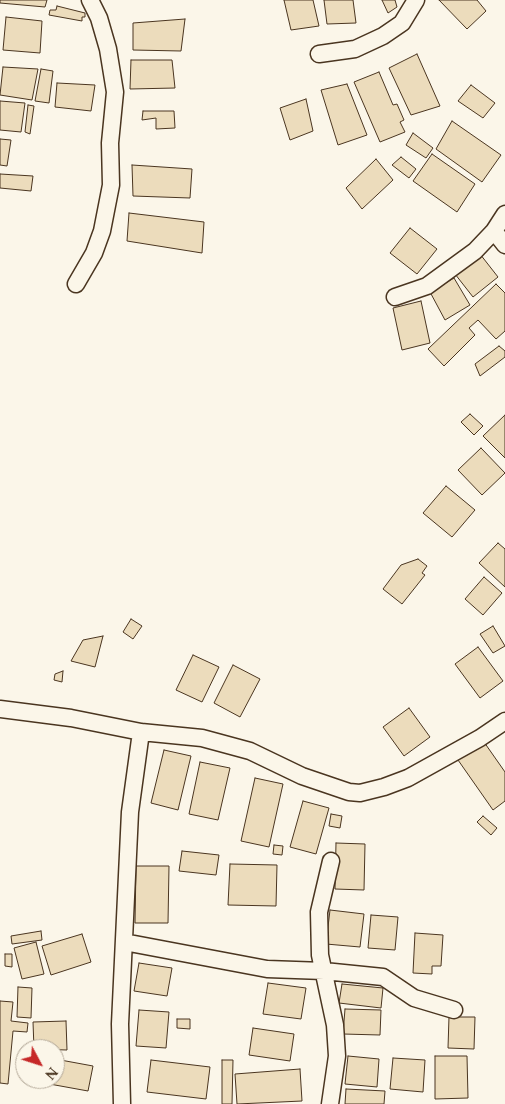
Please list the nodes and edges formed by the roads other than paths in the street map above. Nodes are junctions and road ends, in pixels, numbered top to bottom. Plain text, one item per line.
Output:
1 (90, 0) edge
2 (416, 0) edge
3 (319, 54) dead end
4 (505, 214) edge
5 (494, 231) junction
6 (505, 245) edge
7 (76, 284) dead end
8 (395, 297) dead end
9 (0, 709) edge
10 (505, 721) edge
11 (141, 732) junction
12 (331, 861) dead end
13 (124, 942) junction
14 (324, 971) junction
15 (454, 1010) dead end
16 (122, 1104) edge
17 (330, 1104) edge

1 - 7 street
2 - 3 street
4 - 5 street
5 - 6 street
5 - 8 street
9 - 11 street
10 - 11 street
11 - 13 street
12 - 14 street
13 - 14 street
13 - 16 street
14 - 15 street
14 - 17 street

